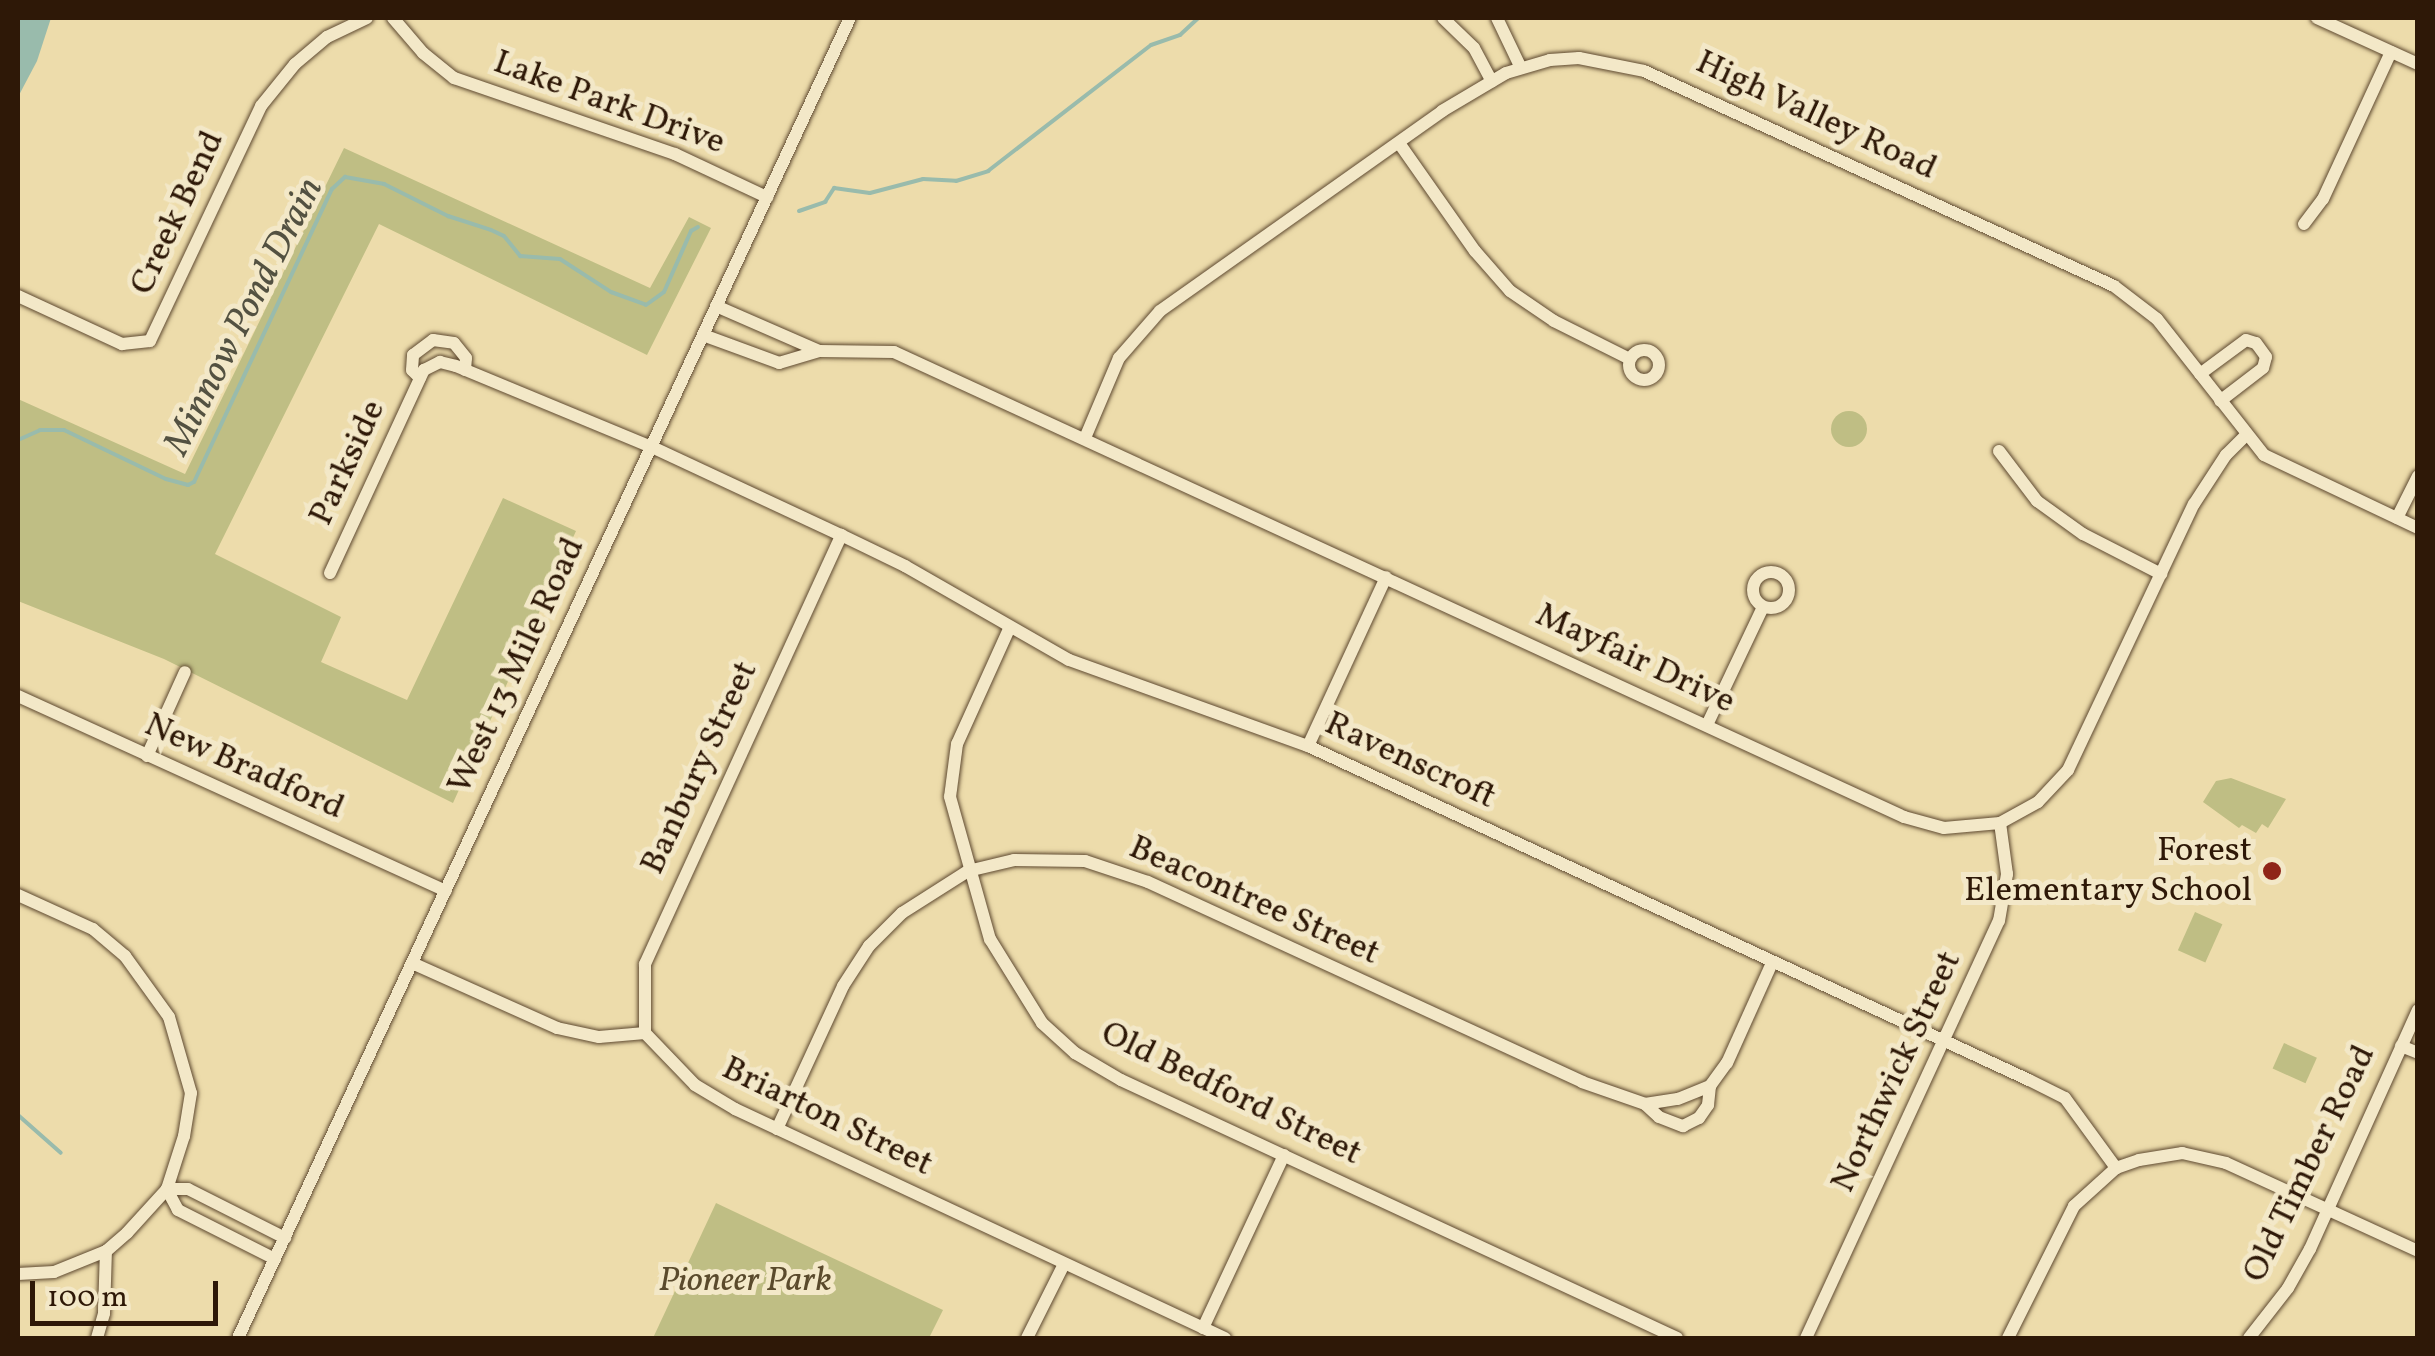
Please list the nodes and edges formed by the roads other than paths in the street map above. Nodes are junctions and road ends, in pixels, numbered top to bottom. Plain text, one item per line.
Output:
1 (367, 18) edge
2 (393, 18) edge
3 (850, 18) edge
4 (1443, 18) edge
5 (1497, 18) edge
6 (2317, 18) edge
7 (2391, 52) junction
8 (2418, 64) edge
9 (1521, 68) junction
10 (1492, 82) junction
11 (1398, 143) junction
12 (767, 197) junction
13 (2304, 224) dead end
14 (18, 296) edge
15 (716, 306) junction
16 (703, 335) junction
17 (819, 351) junction
18 (1630, 358) dead end
19 (465, 370) junction
20 (2200, 374) junction
21 (420, 378) junction
22 (2220, 401) junction
23 (2245, 436) junction
24 (1085, 438) junction
25 (652, 448) junction
26 (1999, 451) dead end
27 (2418, 476) edge
28 (2397, 518) junction
29 (2418, 528) edge
30 (841, 535) junction
31 (330, 573) dead end
32 (2161, 574) junction
33 (1386, 577) junction
34 (1763, 607) dead end
35 (1009, 629) junction
36 (186, 672) dead end
37 (18, 696) edge
38 (1707, 725) junction
39 (1308, 746) junction
40 (147, 756) junction
41 (2000, 823) junction
42 (968, 871) junction
43 (446, 890) junction
44 (18, 895) edge
45 (412, 962) junction
46 (1772, 962) junction
47 (2418, 1010) edge
48 (645, 1033) junction
49 (1943, 1041) junction
50 (2401, 1046) junction
51 (2418, 1053) edge
52 (1710, 1086) junction
53 (1645, 1104) junction
54 (777, 1130) junction
55 (1284, 1155) junction
56 (2116, 1168) junction
57 (167, 1189) junction
58 (2328, 1210) junction
59 (286, 1238) junction
60 (106, 1251) junction
61 (2418, 1251) edge
62 (275, 1259) junction
63 (1064, 1264) junction
64 (18, 1274) edge
65 (1202, 1328) junction
66 (98, 1338) edge
67 (238, 1338) edge
68 (1028, 1338) edge
69 (1225, 1338) edge
70 (1677, 1338) edge
71 (1806, 1338) edge
72 (2008, 1338) edge
73 (2249, 1338) edge

1 - 14 street, Creek Bend
2 - 12 street, Lake Park Drive
3 - 12 street, West 13 Mile Road
4 - 10 street
5 - 9 street
6 - 7 street
7 - 8 street
7 - 13 street
9 - 10 street, High Valley Road
9 - 20 street, High Valley Road
10 - 11 street, High Valley Road
11 - 18 street
11 - 24 street, High Valley Road
12 - 15 street, West 13 Mile Road
15 - 16 street, West 13 Mile Road
15 - 17 street, Mayfair Drive
16 - 17 street, Mayfair Drive
16 - 25 street, West 13 Mile Road
17 - 24 street, Mayfair Drive
19 - 21 street, Parkside
19 - 21 street, Parkside
19 - 25 street, Parkside
20 - 22 street, High Valley Road
20 - 22 street
21 - 31 street, Parkside
22 - 23 street, High Valley Road
23 - 28 street, High Valley Road
23 - 32 street, Mayfair Drive
24 - 33 street, Mayfair Drive
25 - 30 street, Ravenscroft
25 - 43 street, West 13 Mile Road
26 - 32 street
27 - 28 street
28 - 29 street, High Valley Road
30 - 35 street, Ravenscroft
30 - 48 street, Banbury Street
32 - 41 street, Mayfair Drive
33 - 38 street, Mayfair Drive
33 - 39 street
34 - 38 street
35 - 39 street, Ravenscroft
35 - 42 street, Old Bedford Street
36 - 40 street
37 - 40 street, New Bradford
38 - 41 street, Mayfair Drive
39 - 46 street, Ravenscroft
40 - 43 street, New Bradford
41 - 49 street, Northwick Street
42 - 53 street, Beacontree Street
42 - 54 street, Beacontree Street
42 - 55 street, Old Bedford Street
43 - 45 street, West 13 Mile Road
44 - 57 street
45 - 48 street
45 - 59 street, West 13 Mile Road
46 - 49 street, Ravenscroft
46 - 52 street, Beacontree Street
47 - 50 street, Old Timber Road
48 - 54 street, Briarton Street
49 - 56 street, Ravenscroft
49 - 71 street, Northwick Street
50 - 51 street
50 - 58 street, Old Timber Road
52 - 53 street
52 - 53 street, Beacontree Street
54 - 63 street, Briarton Street
55 - 65 street
55 - 70 street, Old Bedford Street
56 - 58 street
56 - 72 street
57 - 59 street
57 - 60 street
57 - 62 street
58 - 61 street
58 - 73 street, Old Timber Road
59 - 62 street, West 13 Mile Road
60 - 64 street
60 - 66 street
62 - 67 street, West 13 Mile Road
63 - 65 street, Briarton Street
63 - 68 street
65 - 69 street, Briarton Street

